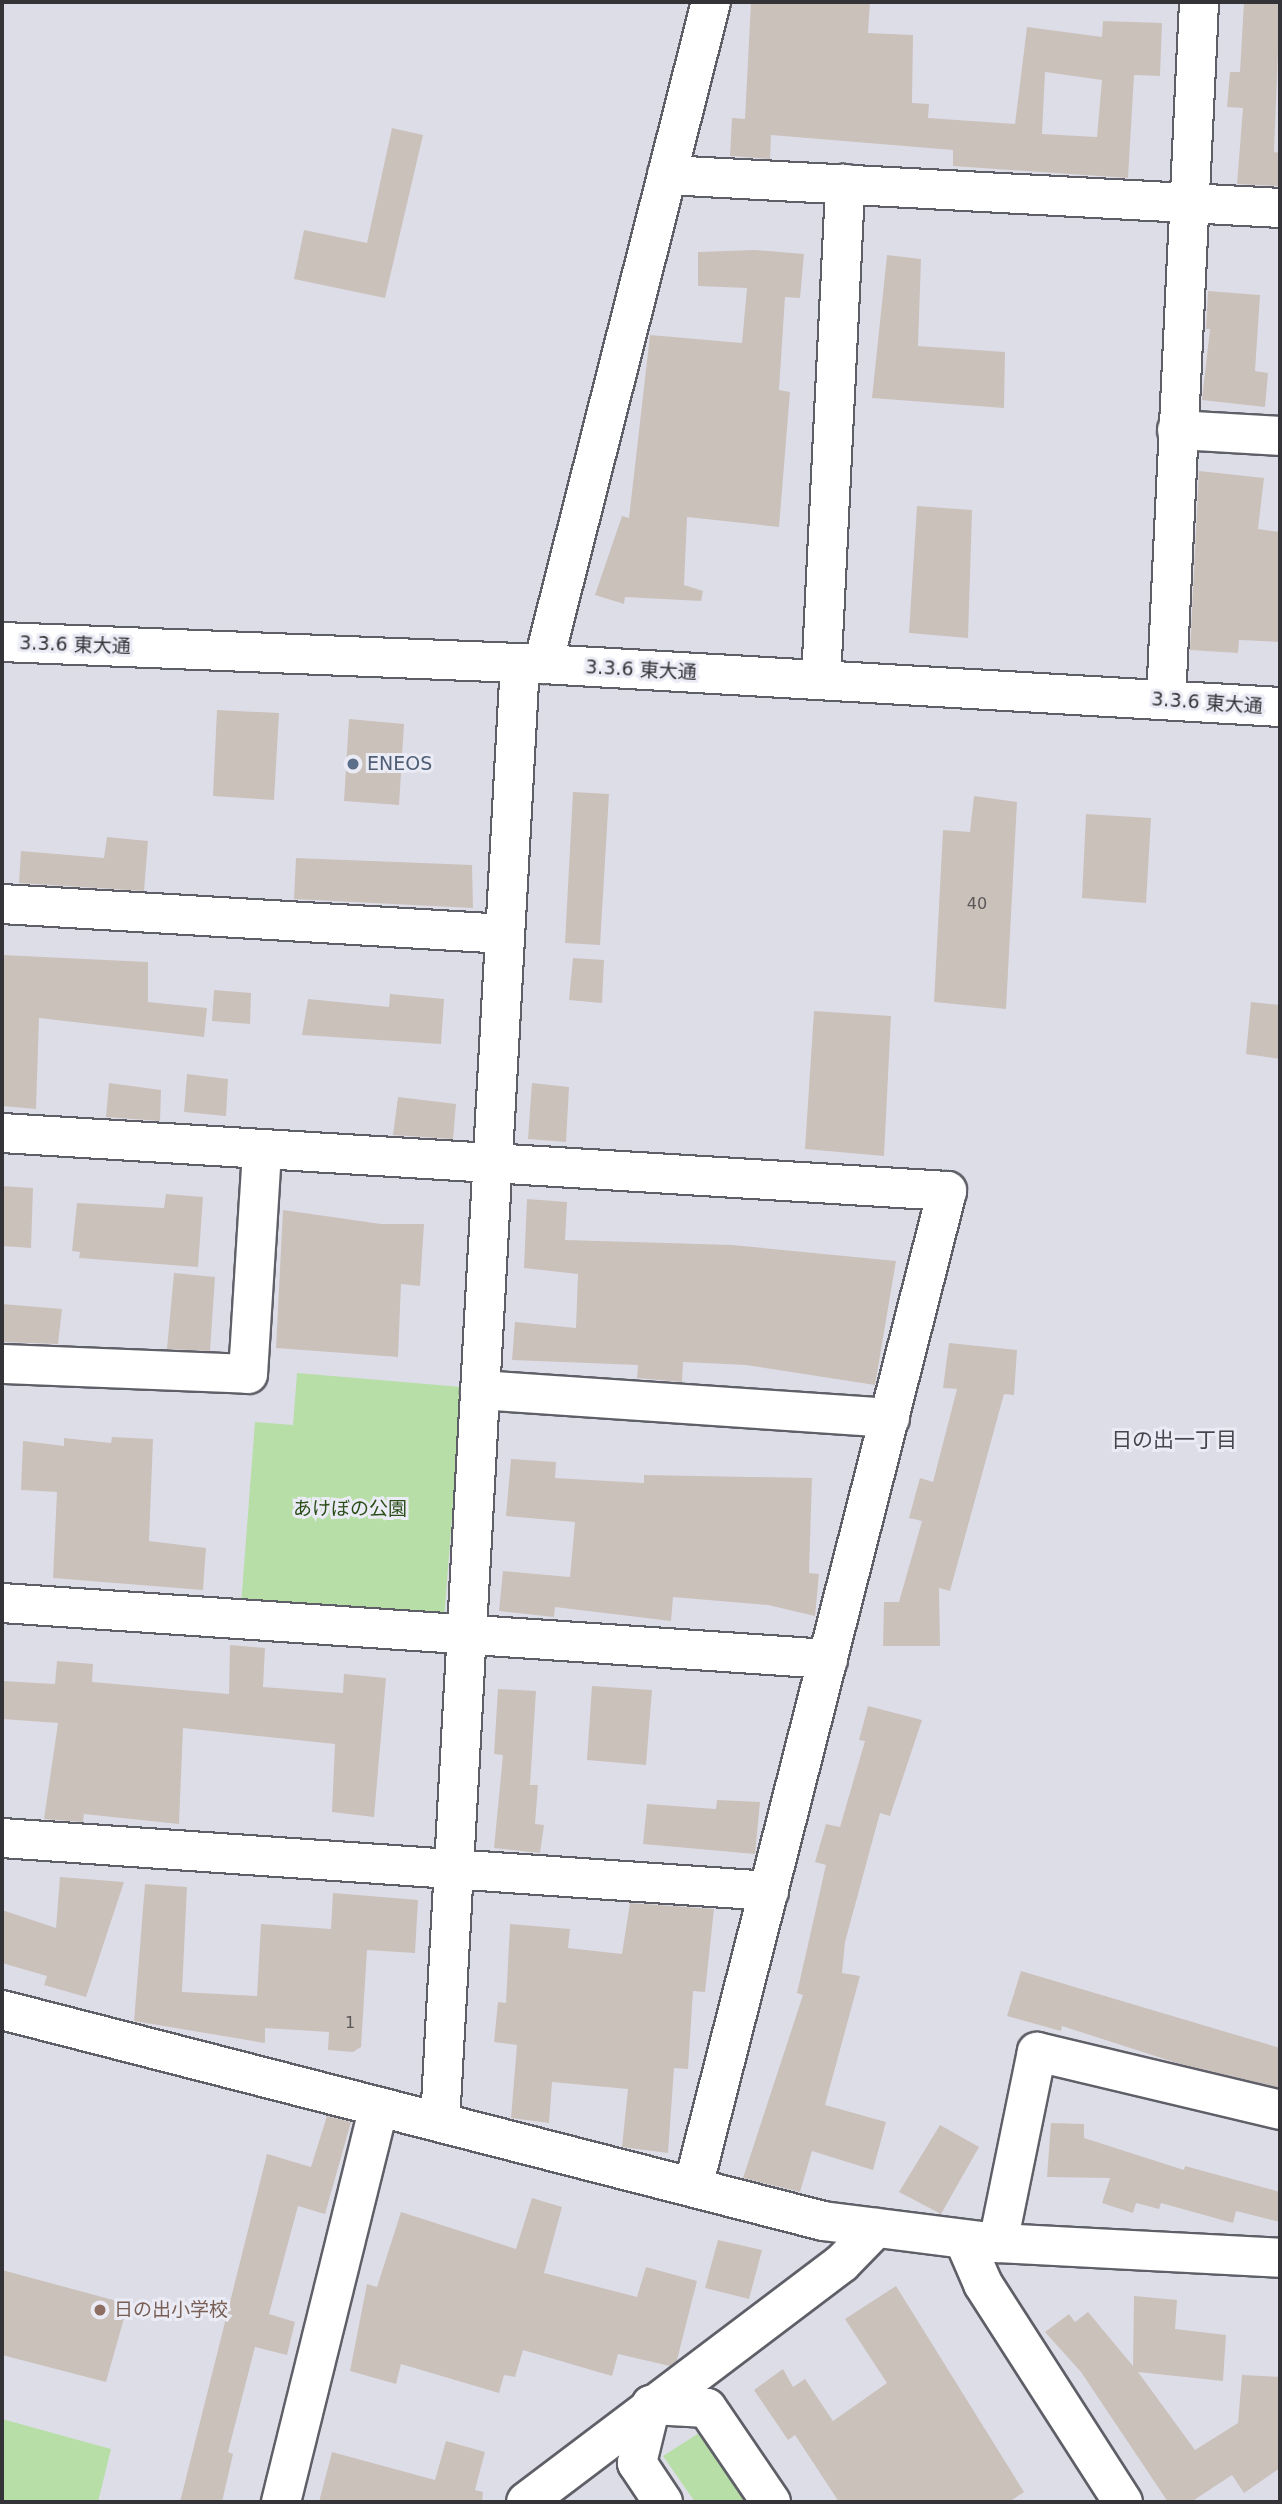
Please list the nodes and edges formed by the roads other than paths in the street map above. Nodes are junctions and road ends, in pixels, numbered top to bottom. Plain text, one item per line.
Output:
1 (712, 2) edge
2 (1199, 2) edge
3 (667, 175) junction
4 (845, 184) junction
5 (1187, 203) junction
6 (1280, 208) edge
7 (1177, 430) junction
8 (1280, 436) edge
9 (2, 642) edge
10 (531, 663) junction
11 (821, 680) junction
12 (1166, 700) junction
13 (1280, 707) edge
14 (2, 904) edge
15 (505, 934) junction
16 (2, 1133) edge
17 (262, 1149) junction
18 (492, 1163) junction
19 (2, 1364) edge
20 (480, 1390) junction
21 (890, 1418) junction
22 (2, 1603) edge
23 (466, 1635) junction
24 (828, 1659) junction
25 (2, 1838) edge
26 (454, 1868) junction
27 (769, 1891) junction
28 (2, 2010) edge
29 (379, 2107) junction
30 (1280, 2110) edge
31 (440, 2122) junction
32 (693, 2187) junction
33 (876, 2228) junction
34 (981, 2241) junction
35 (1280, 2258) edge
36 (651, 2405) junction
37 (281, 2502) edge
38 (526, 2502) edge
39 (663, 2502) edge
40 (771, 2502) edge
41 (1123, 2502) edge

1 - 3 street
2 - 5 street
3 - 4 street
3 - 10 street
4 - 5 street
4 - 11 street
5 - 6 street
5 - 7 street
7 - 8 street
7 - 12 street
9 - 10 street, 3.3.6 東大通
10 - 11 street, 3.3.6 東大通
10 - 15 street
11 - 12 street, 3.3.6 東大通
12 - 13 street, 3.3.6 東大通
14 - 15 street
15 - 18 street
16 - 17 street
17 - 18 street
17 - 19 street
18 - 20 street
18 - 21 street
20 - 21 street
20 - 23 street
21 - 24 street
22 - 23 street
23 - 24 street
23 - 26 street
24 - 27 street
25 - 26 street
26 - 27 street
26 - 31 street
27 - 32 street
28 - 29 street
29 - 31 street
29 - 37 street
30 - 34 street
31 - 32 street
32 - 33 street
33 - 34 street
33 - 36 street
34 - 35 street
34 - 41 street
36 - 38 street
36 - 39 street
36 - 40 street

